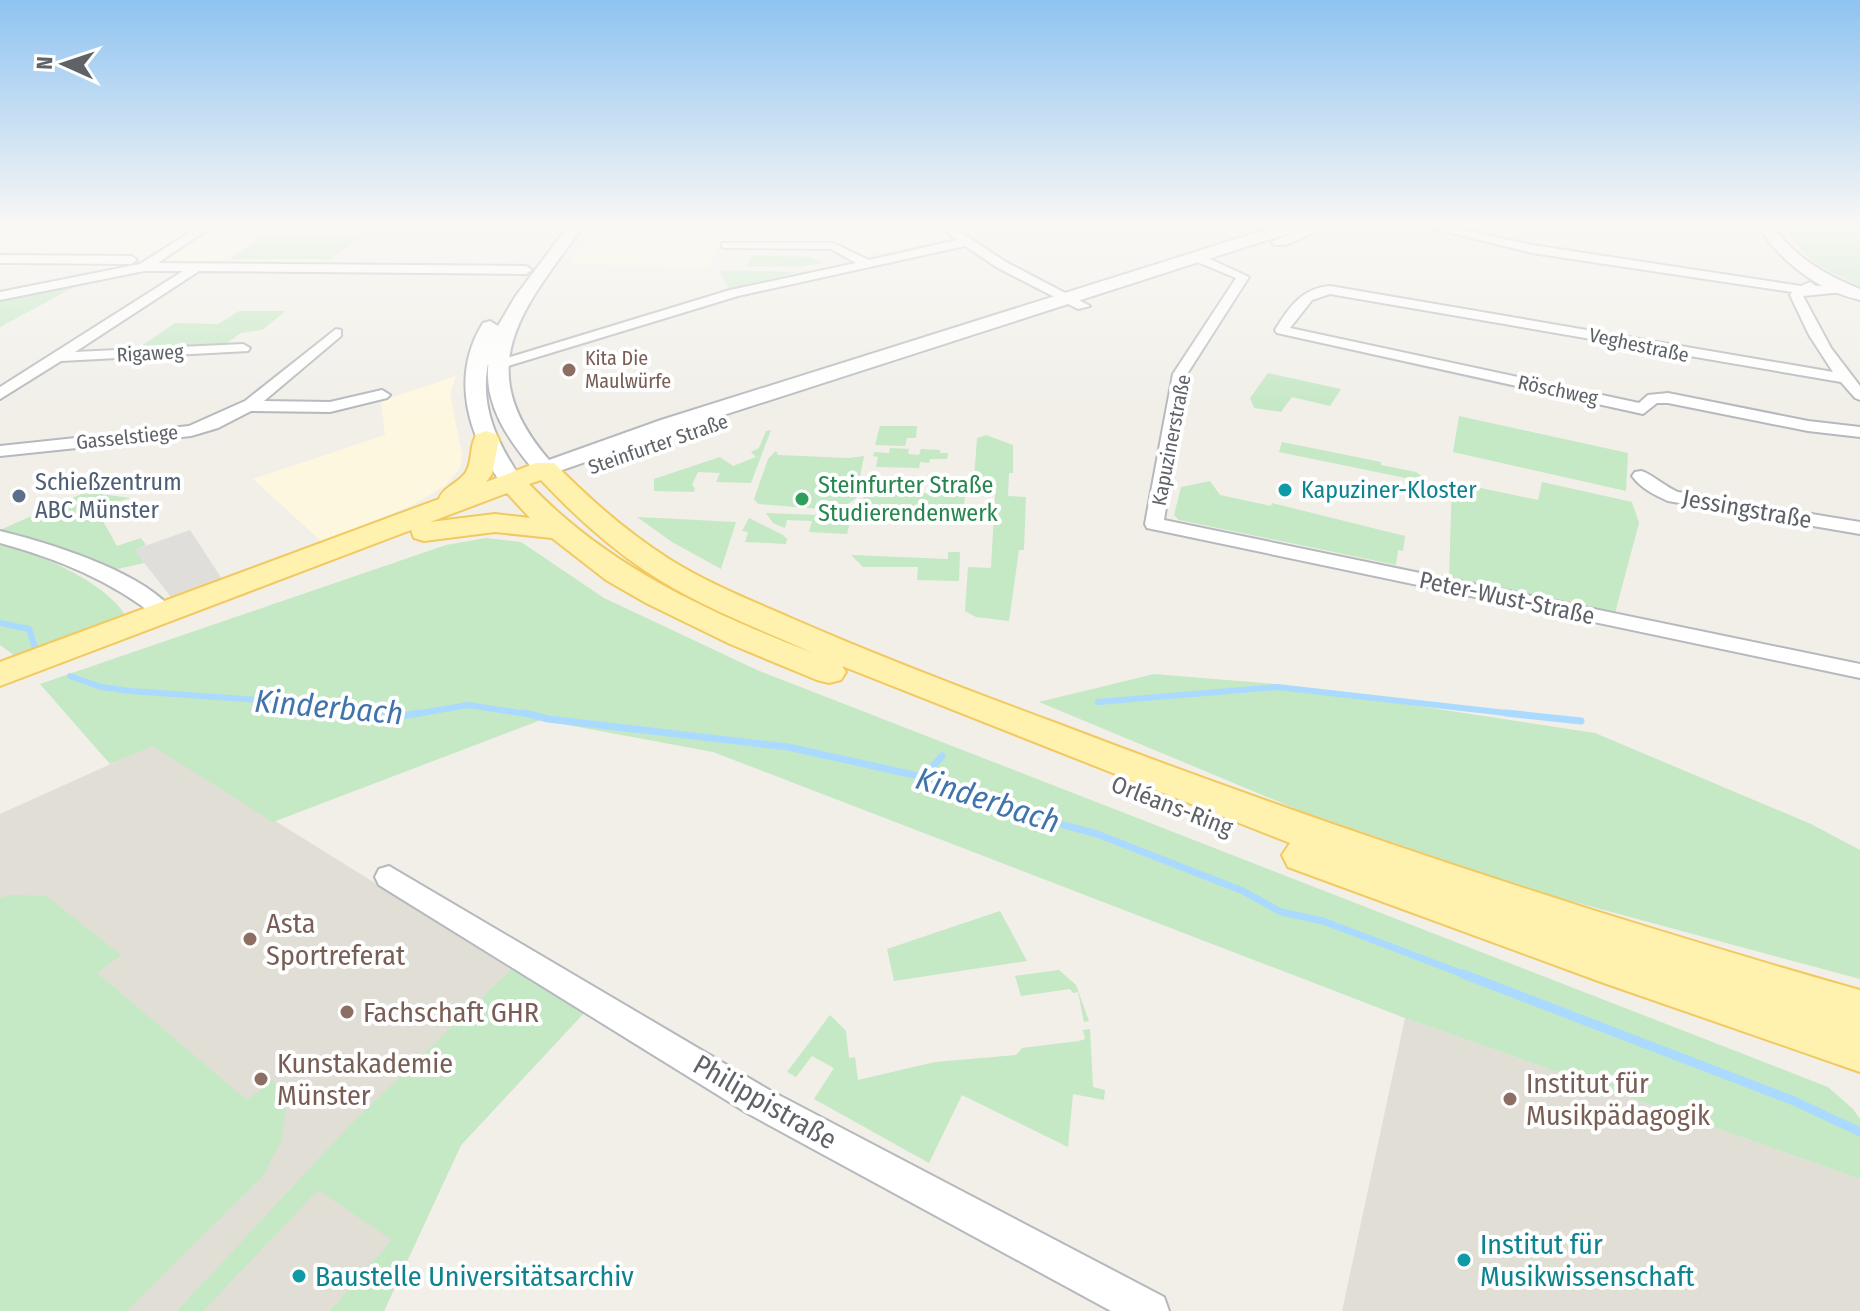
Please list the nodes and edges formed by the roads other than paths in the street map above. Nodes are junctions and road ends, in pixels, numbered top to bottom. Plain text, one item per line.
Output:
1 (45, 286) edge
2 (167, 286) edge
3 (515, 286) edge
4 (533, 286) edge
5 (765, 286) edge
6 (1047, 286) edge
7 (1127, 286) edge
8 (1237, 286) edge
9 (1783, 286) edge
10 (1845, 289) edge
11 (1800, 293) junction
12 (0, 296) edge
13 (1076, 302) junction
14 (1298, 306) joint
15 (336, 333) dead end
16 (243, 348) dead end
17 (57, 357) junction
18 (488, 359) junction
19 (1860, 371) edge
20 (1842, 375) junction
21 (0, 394) edge
22 (382, 395) dead end
23 (1860, 395) edge
24 (249, 406) junction
25 (1860, 432) edge
26 (639, 435) junction
27 (520, 436) junction
28 (486, 439) junction
29 (0, 451) edge
30 (1641, 476) dead end
31 (533, 481) junction
32 (422, 524) junction
33 (1154, 524) joint
34 (1860, 528) edge
35 (556, 530) junction
36 (0, 537) edge
37 (165, 613) junction
38 (1860, 671) edge
39 (0, 675) edge
40 (0, 686) edge
41 (389, 877) dead end
42 (1860, 1012) edge
43 (1860, 1049) edge
44 (1150, 1311) edge

1 - 12 street
2 - 17 street, Rigaweg
3 - 18 main road
4 - 18 main road
5 - 18 street
6 - 13 street
7 - 13 main road, Steinfurter Straße
8 - 33 street, Kapuzinerstraße
9 - 11 street
10 - 11 street
11 - 20 street
13 - 26 main road, Steinfurter Straße
13 - 31 main road, Steinfurter Straße
14 - 20 street, Veghestraße
14 - 25 street, Röschweg
15 - 24 street, Gasselstiege
16 - 17 street, Rigaweg
17 - 21 street, Rigaweg
18 - 27 main road
18 - 28 main road
19 - 20 street, Veghestraße
20 - 23 street
22 - 24 street, Gasselstiege
24 - 29 street, Gasselstiege
26 - 27 main road
26 - 31 main road, Steinfurter Straße
27 - 31 main road
28 - 31 main road
28 - 32 main road
30 - 34 street, Jessingstraße
31 - 32 main road, Steinfurter Straße
31 - 35 main road, Orléans-Ring
31 - 42 main road, Orléans-Ring
32 - 35 main road
32 - 37 main road, Steinfurter Straße
32 - 40 main road, Steinfurter Straße
33 - 38 street, Peter-Wust-Straße
35 - 43 main road, Orléans-Ring
36 - 37 street
37 - 39 main road, Steinfurter Straße
41 - 44 street, Philippistraße

